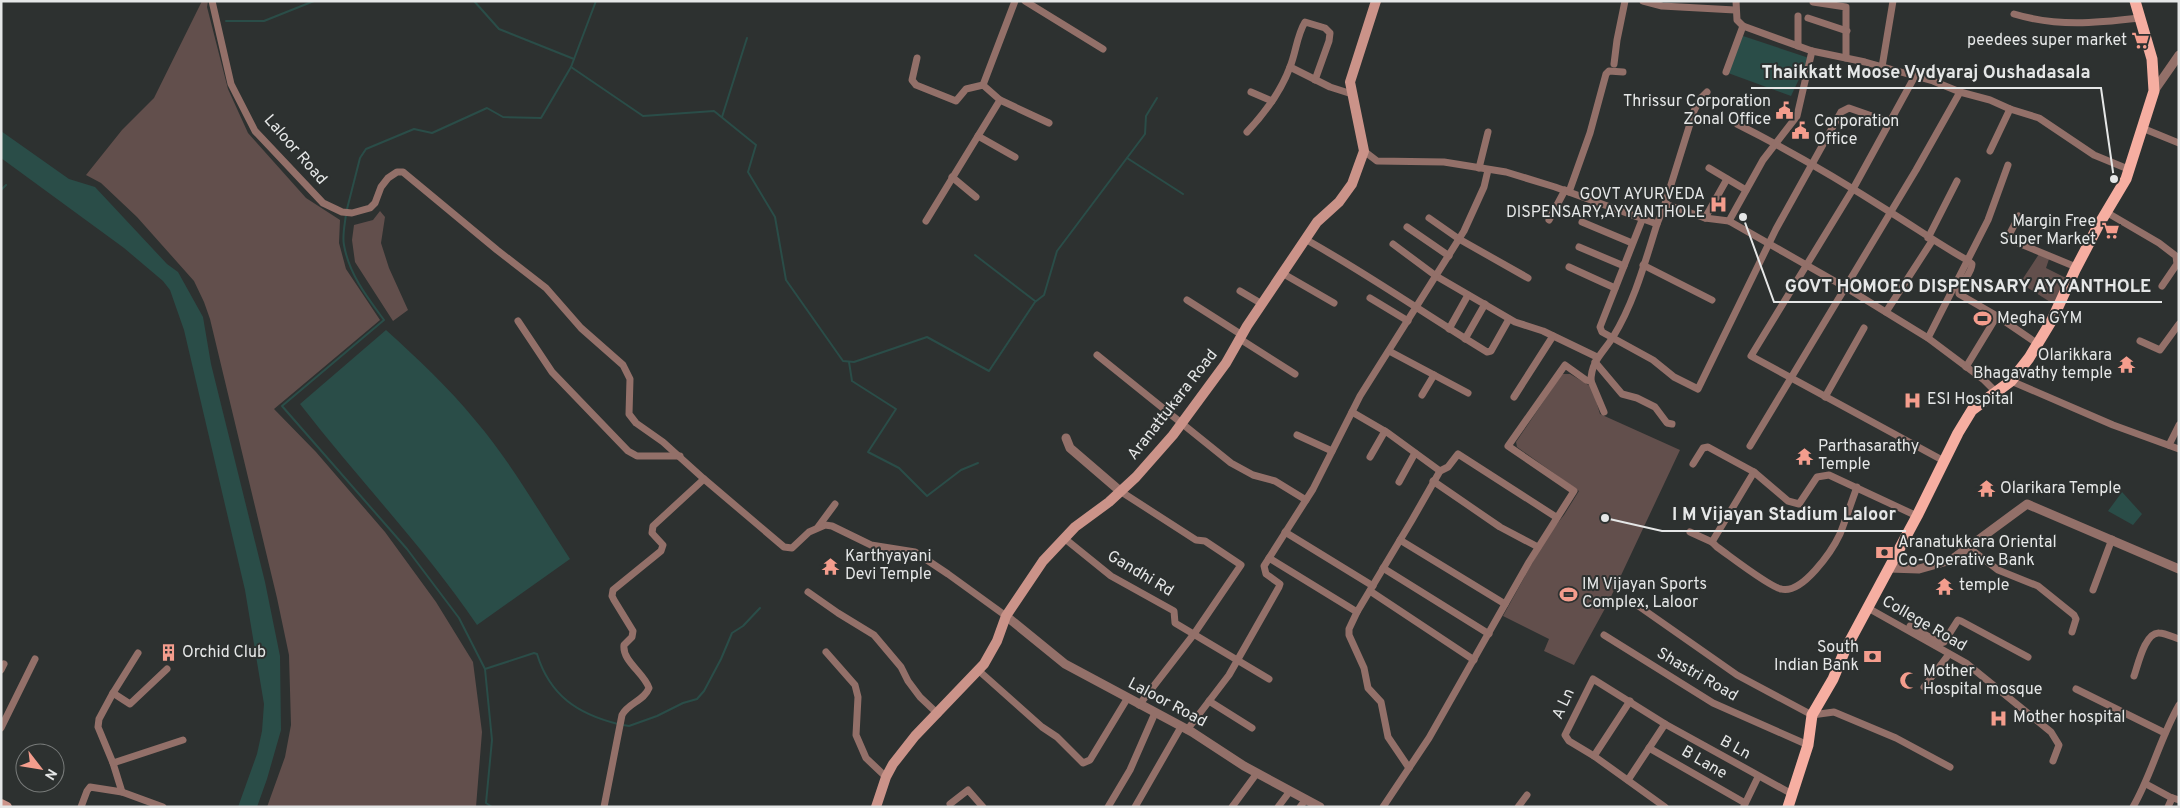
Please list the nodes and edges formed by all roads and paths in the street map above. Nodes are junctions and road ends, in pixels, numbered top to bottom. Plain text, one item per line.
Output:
1 (212, 1) edge
2 (1015, 1) edge
3 (1025, 1) edge
4 (1376, 1) edge
5 (1625, 1) edge
6 (1643, 1) edge
7 (1736, 1) edge
8 (1893, 1) edge
9 (2135, 1) edge
10 (1813, 2) edge
11 (1704, 5) edge
12 (1734, 10) junction
13 (2014, 14) dead end
14 (1798, 16) dead end
15 (1808, 18) dead end
16 (2140, 18) junction
17 (1743, 26) junction
18 (1847, 31) junction
19 (1798, 46) junction
20 (1103, 49) dead end
21 (1812, 51) junction
22 (917, 58) dead end
23 (1846, 58) junction
24 (2178, 58) edge
25 (1614, 64) dead end
26 (1290, 67) junction
27 (1882, 67) junction
28 (1623, 72) dead end
29 (1726, 72) dead end
30 (1915, 76) junction
31 (1315, 80) junction
32 (983, 85) junction
33 (2154, 91) junction
34 (1251, 92) dead end
35 (1707, 92) dead end
36 (1960, 92) junction
37 (1352, 94) junction
38 (1000, 100) junction
39 (1272, 101) junction
40 (2010, 109) junction
41 (1889, 122) junction
42 (1049, 123) dead end
43 (1737, 124) dead end
44 (2142, 128) junction
45 (1247, 132) dead end
46 (1488, 132) dead end
47 (978, 136) junction
48 (2179, 143) edge
49 (1776, 144) junction
50 (1364, 151) junction
51 (1990, 151) dead end
52 (1015, 158) dead end
53 (1812, 164) junction
54 (2008, 165) dead end
55 (1479, 168) junction
56 (1709, 168) dead end
57 (2128, 169) junction
58 (1488, 170) junction
59 (952, 177) junction
60 (1726, 179) junction
61 (1957, 181) dead end
62 (1853, 189) junction
63 (1746, 190) junction
64 (1567, 191) junction
65 (976, 197) dead end
66 (1665, 204) junction
67 (1891, 212) junction
68 (2106, 212) junction
69 (2019, 216) dead end
70 (1429, 218) dead end
71 (1705, 218) junction
72 (1550, 220) dead end
73 (1642, 220) junction
74 (926, 221) dead end
75 (1729, 221) junction
76 (1582, 222) dead end
77 (1657, 224) junction
78 (1407, 227) dead end
79 (1305, 239) junction
80 (1459, 239) junction
81 (1930, 240) junction
82 (1632, 243) junction
83 (1393, 244) dead end
84 (1768, 244) junction
85 (1579, 247) dead end
86 (1449, 256) junction
87 (1967, 260) junction
88 (1643, 265) junction
89 (1624, 266) junction
90 (1805, 266) junction
91 (1568, 267) dead end
92 (2076, 267) junction
93 (1282, 273) junction
94 (1436, 276) junction
95 (1528, 278) dead end
96 (2162, 286) dead end
97 (1845, 287) junction
98 (1615, 288) junction
99 (1240, 291) dead end
100 (1468, 295) junction
101 (1370, 298) dead end
102 (1187, 300) dead end
103 (1712, 300) dead end
104 (1334, 303) dead end
105 (1262, 304) junction
106 (1485, 304) junction
107 (1416, 308) junction
108 (1886, 312) junction
109 (1997, 316) junction
110 (1509, 319) junction
111 (518, 321) dead end
112 (1408, 321) junction
113 (2179, 324) edge
114 (1864, 328) dead end
115 (1449, 329) junction
116 (1553, 336) junction
117 (1241, 337) junction
118 (1612, 338) junction
119 (1928, 338) junction
120 (1465, 339) junction
121 (2140, 341) dead end
122 (2038, 344) junction
123 (1389, 351) junction
124 (1097, 355) dead end
125 (1596, 359) junction
126 (1966, 367) junction
127 (1295, 374) dead end
128 (1434, 375) junction
129 (1791, 378) junction
130 (1591, 381) junction
131 (2010, 381) junction
132 (1996, 392) junction
133 (1468, 393) dead end
134 (1422, 395) dead end
135 (1514, 397) dead end
136 (1825, 397) junction
137 (1352, 412) junction
138 (1604, 412) dead end
139 (1182, 423) junction
140 (1672, 424) dead end
141 (2179, 425) edge
142 (1385, 431) junction
143 (1297, 435) dead end
144 (1066, 438) dead end
145 (2169, 445) junction
146 (1750, 446) dead end
147 (2179, 449) edge
148 (1332, 451) junction
149 (1415, 453) junction
150 (680, 456) junction
151 (1370, 458) dead end
152 (1944, 461) junction
153 (1693, 464) dead end
154 (1440, 471) junction
155 (1754, 472) junction
156 (704, 479) junction
157 (1433, 481) junction
158 (1399, 482) dead end
159 (1857, 487) junction
160 (1120, 491) junction
161 (1306, 500) junction
162 (835, 504) dead end
163 (1917, 516) junction
164 (1556, 517) junction
165 (817, 527) junction
166 (1285, 532) junction
167 (1690, 532) dead end
168 (1064, 538) junction
169 (2112, 539) junction
170 (1400, 540) junction
171 (1712, 542) junction
172 (1968, 546) junction
173 (1538, 547) junction
174 (1269, 558) junction
175 (1383, 568) junction
176 (1889, 568) junction
177 (2179, 569) edge
178 (1371, 588) junction
179 (2093, 590) dead end
180 (808, 592) dead end
181 (1505, 604) junction
182 (1637, 605) dead end
183 (1869, 606) junction
184 (1357, 612) junction
185 (1006, 616) junction
186 (2072, 632) dead end
187 (1194, 634) junction
188 (1489, 634) junction
189 (1604, 635) dead end
190 (2179, 639) edge
191 (826, 652) dead end
192 (138, 653) dead end
193 (1949, 654) junction
194 (2028, 657) dead end
195 (35, 659) dead end
196 (1238, 660) junction
197 (1474, 660) junction
198 (167, 669) dead end
199 (978, 670) junction
200 (2134, 676) dead end
201 (1269, 679) dead end
202 (1924, 687) dead end
203 (2076, 689) dead end
204 (113, 693) junction
205 (1127, 699) junction
206 (1209, 701) junction
207 (1630, 701) junction
208 (1139, 704) junction
209 (2179, 705) edge
210 (1155, 712) junction
211 (938, 714) junction
212 (1812, 715) junction
213 (1665, 724) junction
214 (1, 728) edge
215 (1184, 728) junction
216 (1252, 728) dead end
217 (2165, 733) junction
218 (183, 740) dead end
219 (1808, 745) junction
220 (1649, 748) junction
221 (1594, 756) junction
222 (2053, 761) dead end
223 (113, 763) junction
224 (1950, 767) dead end
225 (1409, 768) junction
226 (1257, 773) junction
227 (886, 777) junction
228 (1758, 777) junction
229 (1628, 780) junction
230 (2146, 784) junction
231 (1290, 791) junction
232 (122, 792) junction
233 (1792, 794) junction
234 (1528, 795) dead end
235 (2176, 799) edge
236 (1303, 803) edge
237 (1, 804) edge
238 (950, 804) dead end
239 (1744, 805) edge
240 (7, 807) edge
241 (81, 807) edge
242 (163, 807) edge
243 (604, 807) edge
244 (876, 807) edge
245 (983, 807) edge
246 (1108, 807) edge
247 (1135, 807) edge
248 (1232, 807) edge
249 (1278, 807) edge
250 (1320, 807) edge
251 (1382, 807) edge
252 (1518, 807) edge
253 (1665, 807) edge
254 (1788, 807) edge
255 (2133, 807) edge
256 (2168, 807) edge

1 - 150 street, Laloor Road
2 - 32 street
3 - 20 street
4 - 37 main road
5 - 25 street
6 - 11 street
7 - 12 street
8 - 27 street
9 - 16 main road
10 - 18 street
11 - 12 street
12 - 17 street
13 - 16 street
14 - 19 street
15 - 18 street
16 - 33 main road
17 - 19 street
17 - 29 street
18 - 23 street
19 - 21 street
21 - 23 street
21 - 49 street
22 - 32 street
23 - 27 street
24 - 33 street
26 - 31 street
26 - 31 street
26 - 39 street
27 - 30 street
28 - 64 street
30 - 36 street
30 - 41 street
31 - 37 street
32 - 38 street
33 - 44 main road
34 - 39 street
35 - 66 street
36 - 40 street
36 - 67 street
37 - 50 main road
38 - 42 street
38 - 47 street
39 - 45 street
40 - 51 street
40 - 57 street
41 - 53 street
41 - 62 street
43 - 49 street
44 - 48 street
44 - 57 main road
46 - 55 street
47 - 52 street
47 - 59 street
49 - 53 street
49 - 63 street
50 - 55 street
50 - 79 main road, Aranattukara Road
53 - 62 street
53 - 84 street
54 - 87 street
55 - 58 street
56 - 60 street
57 - 68 main road
58 - 64 street
58 - 80 street
59 - 65 street
59 - 74 street
60 - 63 street
60 - 71 street
61 - 81 street
62 - 67 street
62 - 90 street
63 - 75 street
64 - 72 street
64 - 73 street
66 - 71 street
66 - 77 street
67 - 81 street
67 - 97 street
68 - 92 main road
68 - 96 street
69 - 92 street
70 - 80 street
71 - 75 street
73 - 77 street
73 - 82 street
75 - 84 street
76 - 82 street
77 - 88 street
78 - 86 street
79 - 93 main road, Aranattukara Road
79 - 107 street
80 - 86 street
80 - 95 street
81 - 87 street
81 - 108 street
82 - 89 street
83 - 94 street
84 - 90 street
84 - 118 street
85 - 89 street
86 - 94 street
87 - 109 street
87 - 119 street
88 - 103 street
88 - 118 street
89 - 98 street
90 - 97 street
90 - 129 street
91 - 98 street
92 - 122 main road
93 - 104 street
93 - 105 main road, Aranattukara Road
94 - 100 street
94 - 107 street
97 - 108 street
97 - 129 street
98 - 118 street
99 - 105 street
100 - 106 street
100 - 115 street
101 - 112 street
102 - 117 street
105 - 117 main road, Aranattukara Road
106 - 110 street
106 - 120 street
107 - 112 street
107 - 115 street
108 - 119 street
109 - 122 street
109 - 126 street
110 - 116 street
110 - 120 street
111 - 150 street
112 - 123 street
113 - 121 street
114 - 136 street
115 - 120 street
116 - 125 street
116 - 135 street
117 - 127 street
117 - 139 main road, Aranattukara Road
118 - 125 street
119 - 126 street
122 - 131 main road
123 - 128 street
123 - 137 street
124 - 139 street
125 - 130 street
125 - 140 street
126 - 132 street
128 - 133 street
128 - 134 street
129 - 136 street
129 - 146 street
130 - 138 street
130 - 164 street
131 - 132 main road
131 - 145 street
132 - 152 main road
136 - 152 street
137 - 142 street
137 - 148 street
139 - 160 main road, Aranattukara Road
139 - 161 street
141 - 145 street
142 - 149 street
142 - 151 street
143 - 148 street
144 - 160 street
145 - 147 street
148 - 161 street
149 - 154 street
149 - 158 street
150 - 156 street
152 - 163 main road
153 - 155 street
154 - 157 street
154 - 164 street
155 - 159 street
155 - 171 street
156 - 165 street
156 - 243 street
157 - 170 street
157 - 173 street
159 - 163 street
159 - 171 street
160 - 168 main road, Aranattukara Road
160 - 187 street
161 - 166 street
162 - 165 street
163 - 176 main road
164 - 173 street
165 - 185 street
166 - 174 street
166 - 178 street
167 - 171 street
168 - 185 main road, Aranattukara Road
168 - 187 street, Gandhi Rd
169 - 172 street
169 - 177 street
169 - 179 street
170 - 175 street
170 - 181 street
172 - 176 street
172 - 186 street
173 - 181 street
174 - 184 street
174 - 196 street
175 - 178 street
175 - 188 street
176 - 183 main road
178 - 184 street
178 - 197 street
180 - 211 street
181 - 188 street
182 - 212 street
183 - 193 street, College Road
183 - 194 street
183 - 212 main road
184 - 225 street
185 - 199 main road, Aranattukara Road
185 - 205 street, Laloor Road
187 - 196 street
187 - 208 street
188 - 197 street
189 - 219 street, Shastri Road
190 - 200 street
191 - 227 street
192 - 204 street
193 - 202 street
193 - 222 street, College Road
195 - 214 street
196 - 201 street
196 - 206 street
197 - 225 street
198 - 204 street
199 - 205 street
199 - 211 main road, Aranattukara Road
203 - 217 street
204 - 223 street
205 - 208 street, Laloor Road
206 - 215 street
206 - 216 street
207 - 213 street, A Ln
207 - 221 street
207 - 221 street, A Ln
208 - 210 street, Laloor Road
209 - 217 street
210 - 215 street, Laloor Road
210 - 246 street
211 - 227 main road, Aranattukara Road
212 - 219 main road
212 - 224 street
213 - 220 street
213 - 228 street, B Ln
215 - 226 street, Laloor Road
215 - 247 street
217 - 230 street
218 - 223 street
219 - 233 main road
220 - 229 street
220 - 239 street, B Lane
221 - 229 street, A Ln
223 - 232 street
225 - 251 street
226 - 231 street, Laloor Road
226 - 248 street
227 - 244 main road, Aranattukara Road
228 - 233 street, B Ln
228 - 239 street
229 - 253 street, A Ln
230 - 235 street
230 - 255 street
231 - 236 street, Laloor Road
231 - 249 street
232 - 241 street
232 - 242 street
233 - 254 main road
234 - 252 street
235 - 256 street
236 - 250 street, Laloor Road
237 - 240 main road
238 - 245 street

